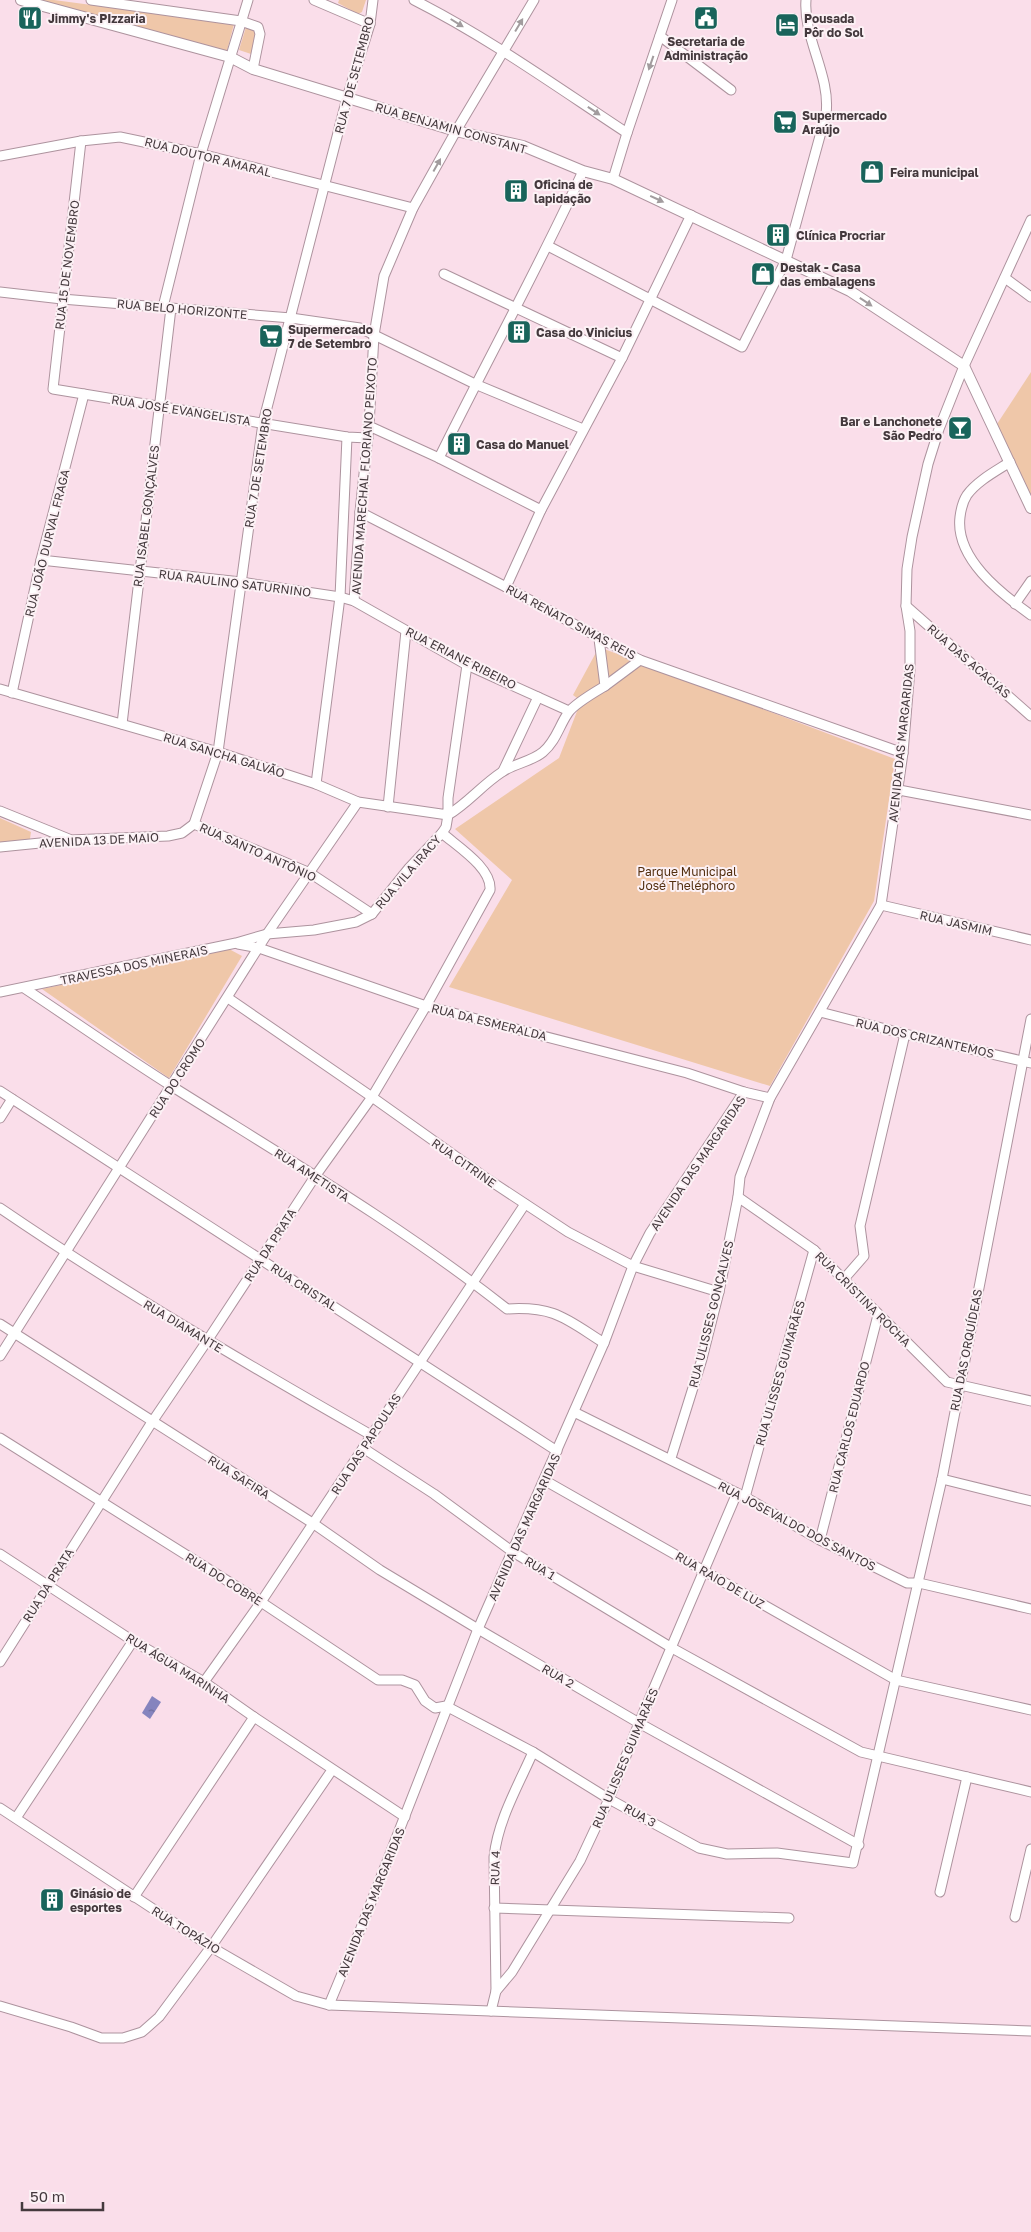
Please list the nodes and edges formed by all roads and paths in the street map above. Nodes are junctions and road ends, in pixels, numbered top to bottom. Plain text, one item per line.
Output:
1 (21, 0) edge
2 (91, 0) edge
3 (248, 0) edge
4 (314, 0) edge
5 (373, 0) edge
6 (414, 0) edge
7 (534, 0) edge
8 (672, 0) edge
9 (806, 0) edge
10 (122, 2) edge
11 (330, 3) edge
12 (241, 21) junction
13 (370, 24) junction
14 (660, 36) junction
15 (504, 52) junction
16 (230, 57) junction
17 (253, 69) junction
18 (731, 90) dead end
19 (347, 98) junction
20 (456, 131) junction
21 (627, 133) junction
22 (82, 140) junction
23 (201, 154) junction
24 (0, 156) edge
25 (583, 171) junction
26 (613, 179) junction
27 (324, 186) junction
28 (413, 208) junction
29 (691, 215) junction
30 (1031, 220) edge
31 (548, 246) junction
32 (786, 260) junction
33 (444, 274) dead end
34 (1005, 278) junction
35 (0, 292) edge
36 (1031, 297) edge
37 (62, 299) junction
38 (652, 299) junction
39 (516, 307) junction
40 (167, 308) junction
41 (291, 318) junction
42 (374, 335) junction
43 (622, 358) junction
44 (964, 366) junction
45 (475, 384) junction
46 (53, 389) joint
47 (84, 394) junction
48 (159, 406) junction
49 (263, 423) junction
50 (369, 426) junction
51 (583, 429) junction
52 (347, 437) junction
53 (368, 438) junction
54 (438, 458) junction
55 (1010, 462) junction
56 (1031, 508) edge
57 (541, 510) junction
58 (360, 512) junction
59 (41, 560) junction
60 (139, 571) junction
61 (1031, 581) edge
62 (241, 582) junction
63 (506, 587) junction
64 (340, 597) junction
65 (354, 601) junction
66 (1016, 604) junction
67 (906, 606) junction
68 (1031, 615) edge
69 (406, 631) junction
70 (599, 639) junction
71 (640, 660) junction
72 (467, 665) junction
73 (605, 686) junction
74 (0, 689) edge
75 (12, 693) junction
76 (538, 697) junction
77 (569, 711) junction
78 (1031, 716) edge
79 (122, 724) junction
80 (218, 752) junction
81 (903, 753) junction
82 (503, 771) junction
83 (316, 784) junction
84 (899, 790) junction
85 (358, 802) junction
86 (388, 807) junction
87 (0, 810) edge
88 (448, 815) junction
89 (1031, 815) edge
90 (194, 824) junction
91 (442, 833) junction
92 (70, 840) junction
93 (0, 847) edge
94 (310, 873) junction
95 (881, 905) junction
96 (372, 914) junction
97 (267, 934) junction
98 (1031, 940) edge
99 (236, 943) junction
100 (259, 948) junction
101 (24, 988) junction
102 (0, 992) edge
103 (228, 998) junction
104 (426, 1006) junction
105 (820, 1012) junction
106 (1031, 1019) edge
107 (905, 1034) junction
108 (1027, 1062) edge
109 (171, 1086) junction
110 (0, 1091) edge
111 (744, 1092) junction
112 (372, 1097) junction
113 (770, 1098) junction
114 (12, 1099) junction
115 (0, 1118) edge
116 (119, 1168) junction
117 (316, 1176) junction
118 (738, 1197) junction
119 (525, 1204) junction
120 (0, 1208) edge
121 (814, 1250) junction
122 (66, 1254) junction
123 (260, 1259) junction
124 (633, 1266) junction
125 (843, 1280) junction
126 (474, 1283) junction
127 (719, 1292) junction
128 (878, 1314) junction
129 (0, 1324) edge
130 (15, 1334) junction
131 (207, 1341) junction
132 (604, 1342) junction
133 (0, 1356) edge
134 (420, 1361) junction
135 (959, 1386) junction
136 (1031, 1401) edge
137 (574, 1412) junction
138 (152, 1422) junction
139 (371, 1435) junction
140 (0, 1438) edge
141 (363, 1448) junction
142 (557, 1451) junction
143 (671, 1458) junction
144 (942, 1479) junction
145 (544, 1480) junction
146 (741, 1495) junction
147 (1031, 1501) edge
148 (101, 1502) junction
149 (314, 1524) junction
150 (820, 1540) junction
151 (513, 1552) junction
152 (0, 1554) edge
153 (704, 1571) junction
154 (919, 1583) junction
155 (47, 1585) junction
156 (261, 1602) junction
157 (1031, 1609) edge
158 (478, 1629) junction
159 (133, 1641) junction
160 (672, 1648) junction
161 (0, 1662) edge
162 (896, 1680) junction
163 (204, 1682) junction
164 (446, 1706) junction
165 (1031, 1710) edge
166 (254, 1717) junction
167 (638, 1723) junction
168 (533, 1752) junction
169 (878, 1758) junction
170 (332, 1770) junction
171 (967, 1777) junction
172 (1031, 1792) edge
173 (609, 1798) junction
174 (0, 1808) edge
175 (405, 1817) junction
176 (16, 1818) junction
177 (859, 1845) junction
178 (1031, 1849) edge
179 (853, 1863) joint
180 (940, 1892) dead end
181 (134, 1897) junction
182 (494, 1908) junction
183 (549, 1909) junction
184 (1015, 1917) dead end
185 (789, 1918) dead end
186 (211, 1947) junction
187 (496, 1991) junction
188 (329, 2005) junction
189 (1, 2006) edge
190 (491, 2011) junction
191 (1031, 2031) edge

1 - 16 street, RUA BENJAMIN CONSTANT
2 - 10 street
3 - 12 street, RUA ISABEL GONÇALVES
4 - 11 street
5 - 13 street, RUA 7 DE SETEMBRO
6 -> 15 street
15 -> 7 street, AVENIDA MARECHAL FLORIANO PEIXOTO
8 - 14 street
9 - 32 street
10 - 12 street
11 - 13 street
12 - 16 street, RUA ISABEL GONÇALVES
12 - 17 street
13 - 19 street, RUA 7 DE SETEMBRO
14 - 18 street
14 -> 21 street
15 - 20 street, AVENIDA MARECHAL FLORIANO PEIXOTO
15 -> 21 street
16 - 17 street, RUA BENJAMIN CONSTANT
16 - 23 street, RUA ISABEL GONÇALVES
17 - 19 street, RUA BENJAMIN CONSTANT
19 - 20 street, RUA BENJAMIN CONSTANT
19 - 27 street, RUA 7 DE SETEMBRO
20 - 25 street, RUA BENJAMIN CONSTANT
28 -> 20 street, AVENIDA MARECHAL FLORIANO PEIXOTO
21 - 26 street
22 - 23 street, RUA DOUTOR AMARAL
22 - 24 street, RUA DOUTOR AMARAL
22 - 37 street, RUA 15 DE NOVEMBRO
23 - 27 street, RUA DOUTOR AMARAL
23 - 40 street, RUA ISABEL GONÇALVES
25 - 26 street, RUA BENJAMIN CONSTANT
25 - 31 street
26 -> 29 street, RUA BENJAMIN CONSTANT
27 - 28 street, RUA DOUTOR AMARAL
27 - 41 street, RUA 7 DE SETEMBRO
28 - 42 street, AVENIDA MARECHAL FLORIANO PEIXOTO
29 - 32 street, RUA BENJAMIN CONSTANT
29 - 38 street
30 - 34 street, AVENIDA DAS MARGARIDAS
31 - 38 street
31 - 39 street
32 - 38 street
32 -> 44 street, RUA BENJAMIN CONSTANT
33 - 39 street
34 - 36 street
34 - 44 street, AVENIDA DAS MARGARIDAS
35 - 37 street, RUA BELO HORIZONTE
37 - 40 street, RUA BELO HORIZONTE
37 - 46 street, RUA 15 DE NOVEMBRO
38 - 43 street
39 - 43 street
39 - 45 street
40 - 41 street, RUA BELO HORIZONTE
40 - 48 street, RUA ISABEL GONÇALVES
41 - 42 street, RUA BELO HORIZONTE
41 - 49 street, RUA 7 DE SETEMBRO
42 - 45 street, RUA BELO HORIZONTE
42 - 50 street, AVENIDA MARECHAL FLORIANO PEIXOTO
43 - 51 street
44 - 55 street
44 - 67 street, AVENIDA DAS MARGARIDAS
45 - 51 street, RUA BELO HORIZONTE
45 - 54 street
46 - 47 street, RUA JOSÉ EVANGELISTA
47 - 48 street, RUA JOSÉ EVANGELISTA
47 - 59 street, RUA JOÃO DURVAL FRAGA
48 - 49 street, RUA JOSÉ EVANGELISTA
48 - 60 street, RUA ISABEL GONÇALVES
49 - 52 street, RUA JOSÉ EVANGELISTA
49 - 62 street, RUA 7 DE SETEMBRO
50 - 53 street, AVENIDA MARECHAL FLORIANO PEIXOTO
50 - 54 street
51 - 57 street
52 - 53 street, RUA JOSÉ EVANGELISTA
52 - 64 street, AVENIDA MARECHAL FLORIANO PEIXOTO
53 - 58 street, AVENIDA MARECHAL FLORIANO PEIXOTO
54 - 57 street
55 - 56 street
55 - 66 street
57 - 63 street
58 - 63 street, RUA RENATO SIMAS REIS
58 - 65 street, AVENIDA MARECHAL FLORIANO PEIXOTO
59 - 60 street, RUA RAULINO SATURNINO
59 - 75 street, RUA JOÃO DURVAL FRAGA
60 - 62 street, RUA RAULINO SATURNINO
60 - 79 street, RUA ISABEL GONÇALVES
61 - 66 street
62 - 64 street, RUA RAULINO SATURNINO
62 - 80 street, RUA 7 DE SETEMBRO
63 - 70 street, RUA RENATO SIMAS REIS
64 - 65 street, RUA RAULINO SATURNINO
64 - 83 street, AVENIDA MARECHAL FLORIANO PEIXOTO
65 - 69 street, RUA ERIANE RIBEIRO
66 - 68 street
67 - 78 street, RUA DAS ACACIAS
67 - 81 street, AVENIDA DAS MARGARIDAS
69 - 72 street, RUA ERIANE RIBEIRO
69 - 86 street
70 - 71 street, RUA RENATO SIMAS REIS
70 - 73 street
71 - 73 street
71 - 81 street, RUA RENATO SIMAS REIS
72 - 76 street, RUA ERIANE RIBEIRO
72 - 88 street, RUA VILA IRACY
73 - 77 street
74 - 75 street, RUA SANCHA GALVÃO
75 - 79 street, RUA SANCHA GALVÃO
76 - 77 street, RUA ERIANE RIBEIRO
76 - 82 street
77 - 82 street
79 - 80 street, RUA SANCHA GALVÃO
80 - 83 street, RUA SANCHA GALVÃO
80 - 90 street, RUA 7 DE SETEMBRO
81 - 84 street, AVENIDA DAS MARGARIDAS
82 - 88 street
83 - 85 street, RUA SANCHA GALVÃO
84 - 89 street
84 - 95 street, AVENIDA DAS MARGARIDAS
85 - 86 street, RUA SANCHA GALVÃO
85 - 94 street, RUA DO CROMO
86 - 88 street, RUA SANCHA GALVÃO
87 - 92 street
88 - 91 street, RUA VILA IRACY
90 - 92 street, AVENIDA 13 DE MAIO
90 - 94 street, RUA SANTO ANTÔNIO
91 - 96 street, RUA VILA IRACY
91 - 104 street, RUA DA PRATA
92 - 93 street, AVENIDA 13 DE MAIO
94 - 96 street, RUA SANTO ANTÔNIO
94 - 97 street, RUA DO CROMO
95 - 98 street, RUA JASMIM
95 - 105 street, AVENIDA DAS MARGARIDAS
96 - 97 street, TRAVESSA DOS MINERAIS
97 - 99 street, TRAVESSA DOS MINERAIS
97 - 100 street, RUA DO CROMO
99 - 100 street, RUA DA ESMERALDA
99 - 101 street, TRAVESSA DOS MINERAIS
100 - 103 street, RUA DO CROMO
100 - 104 street, RUA DA ESMERALDA
101 - 102 street, TRAVESSA DOS MINERAIS
101 - 109 street, RUA AMETISTA
103 - 109 street, RUA DO CROMO
103 - 112 street, RUA CITRINE
104 - 111 street, RUA DA ESMERALDA
104 - 112 street, RUA DA PRATA
105 - 107 street, RUA DOS CRIZANTEMOS
105 - 113 street, AVENIDA DAS MARGARIDAS
106 - 108 street, RUA DAS ORQUÍDEAS
107 - 108 street, RUA DOS CRIZANTEMOS
107 - 125 street
108 - 135 street, RUA DAS ORQUÍDEAS
109 - 116 street, RUA DO CROMO
109 - 117 street, RUA AMETISTA
110 - 114 street, RUA CRISTAL
111 - 113 street, AVENIDA DAS MARGARIDAS
111 - 124 street, AVENIDA DAS MARGARIDAS
112 - 117 street, RUA DA PRATA
112 - 119 street, RUA CITRINE
113 - 118 street, AVENIDA DAS MARGARIDAS
114 - 115 street
114 - 116 street, RUA CRISTAL
116 - 122 street, RUA DO CROMO
116 - 123 street, RUA CRISTAL
117 - 123 street, RUA DA PRATA
117 - 126 street, RUA AMETISTA
118 - 121 street, RUA CRISTINA ROCHA
118 - 127 street, RUA ULISSES GONÇALVES
119 - 124 street, RUA CITRINE
119 - 126 street, RUA DAS PAPOULAS
120 - 122 street, RUA DIAMANTE
121 - 125 street, RUA CRISTINA ROCHA
121 - 146 street, RUA ULISSES GUIMARÃES
122 - 130 street, RUA DO CROMO
122 - 131 street, RUA DIAMANTE
123 - 131 street, RUA DA PRATA
123 - 134 street, RUA CRISTAL
124 - 127 street, RUA CITRINE
124 - 132 street, AVENIDA DAS MARGARIDAS
125 - 128 street, RUA CRISTINA ROCHA
126 - 132 street, RUA AMETISTA
126 - 134 street, RUA DAS PAPOULAS
127 - 143 street, RUA ULISSES GONÇALVES
128 - 135 street, RUA CRISTINA ROCHA
128 - 150 street, RUA CARLOS EDUARDO
129 - 130 street, RUA SAFIRA
130 - 133 street, RUA DO CROMO
130 - 138 street, RUA SAFIRA
131 - 138 street, RUA DA PRATA
131 - 139 street, RUA DIAMANTE
132 - 137 street, AVENIDA DAS MARGARIDAS
134 - 139 street, RUA DAS PAPOULAS
134 - 142 street, RUA CRISTAL
135 - 136 street, RUA CRISTINA ROCHA
135 - 144 street, RUA DAS ORQUÍDEAS
137 - 142 street, AVENIDA DAS MARGARIDAS
137 - 143 street, RUA JOSEVALDO DOS SANTOS
138 - 148 street, RUA DA PRATA
138 - 149 street, RUA SAFIRA
139 - 141 street, RUA DAS PAPOULAS
140 - 148 street, RUA DO COBRE
141 - 149 street, RUA DAS PAPOULAS
141 - 151 street, RUA 1
142 - 145 street, AVENIDA DAS MARGARIDAS
143 - 146 street, RUA JOSEVALDO DOS SANTOS
144 - 147 street
144 - 154 street, RUA DAS ORQUÍDEAS
145 - 151 street, AVENIDA DAS MARGARIDAS
145 - 153 street, RUA RAIO DE LUZ
146 - 150 street, RUA JOSEVALDO DOS SANTOS
146 - 153 street, RUA ULISSES GUIMARÃES
148 - 155 street, RUA DA PRATA
148 - 156 street, RUA DO COBRE
149 - 156 street, RUA DAS PAPOULAS
149 - 158 street, RUA SAFIRA
150 - 154 street, RUA JOSEVALDO DOS SANTOS
151 - 158 street, AVENIDA DAS MARGARIDAS
151 - 160 street, RUA 1
152 - 155 street, RUA ÁGUA MARINHA
153 - 160 street, RUA ULISSES GUIMARÃES
153 - 162 street, RUA RAIO DE LUZ
154 - 157 street, RUA JOSEVALDO DOS SANTOS
154 - 162 street, RUA DAS ORQUÍDEAS
155 - 159 street, RUA ÁGUA MARINHA
155 - 161 street, RUA DA PRATA
156 - 163 street, RUA DAS PAPOULAS
156 - 164 street, RUA DO COBRE
158 - 164 street, AVENIDA DAS MARGARIDAS
158 - 167 street, RUA 2
159 - 163 street, RUA ÁGUA MARINHA
159 - 176 street
160 - 167 street, RUA ULISSES GUIMARÃES
160 - 169 street, RUA 1
162 - 165 street, RUA RAIO DE LUZ
162 - 169 street, RUA DAS ORQUÍDEAS
163 - 166 street, RUA ÁGUA MARINHA
164 - 168 street, RUA 3
164 - 175 street, AVENIDA DAS MARGARIDAS
166 - 170 street, RUA ÁGUA MARINHA
166 - 181 street
167 - 173 street, RUA ULISSES GUIMARÃES
167 - 177 street, RUA 2
168 - 173 street, RUA 3
168 - 182 street, RUA 4
169 - 171 street, RUA 1
169 - 177 street, RUA DAS ORQUÍDEAS
170 - 175 street, RUA ÁGUA MARINHA
170 - 186 street
171 - 172 street, RUA 1
171 - 180 street
173 - 179 street, RUA 3
173 - 183 street, RUA ULISSES GUIMARÃES
174 - 176 street, RUA TOPÁZIO
175 - 188 street, AVENIDA DAS MARGARIDAS
176 - 181 street, RUA TOPÁZIO
177 - 179 street, RUA DAS ORQUÍDEAS
178 - 184 street
181 - 186 street, RUA TOPÁZIO
182 - 183 street
182 - 187 street, RUA 4
183 - 185 street
183 - 187 street, RUA ULISSES GUIMARÃES
186 - 188 street, RUA TOPÁZIO
186 - 189 street
187 - 190 street, RUA ULISSES GUIMARÃES
188 - 190 street, RUA TOPÁZIO
190 - 191 street, RUA TOPÁZIO

